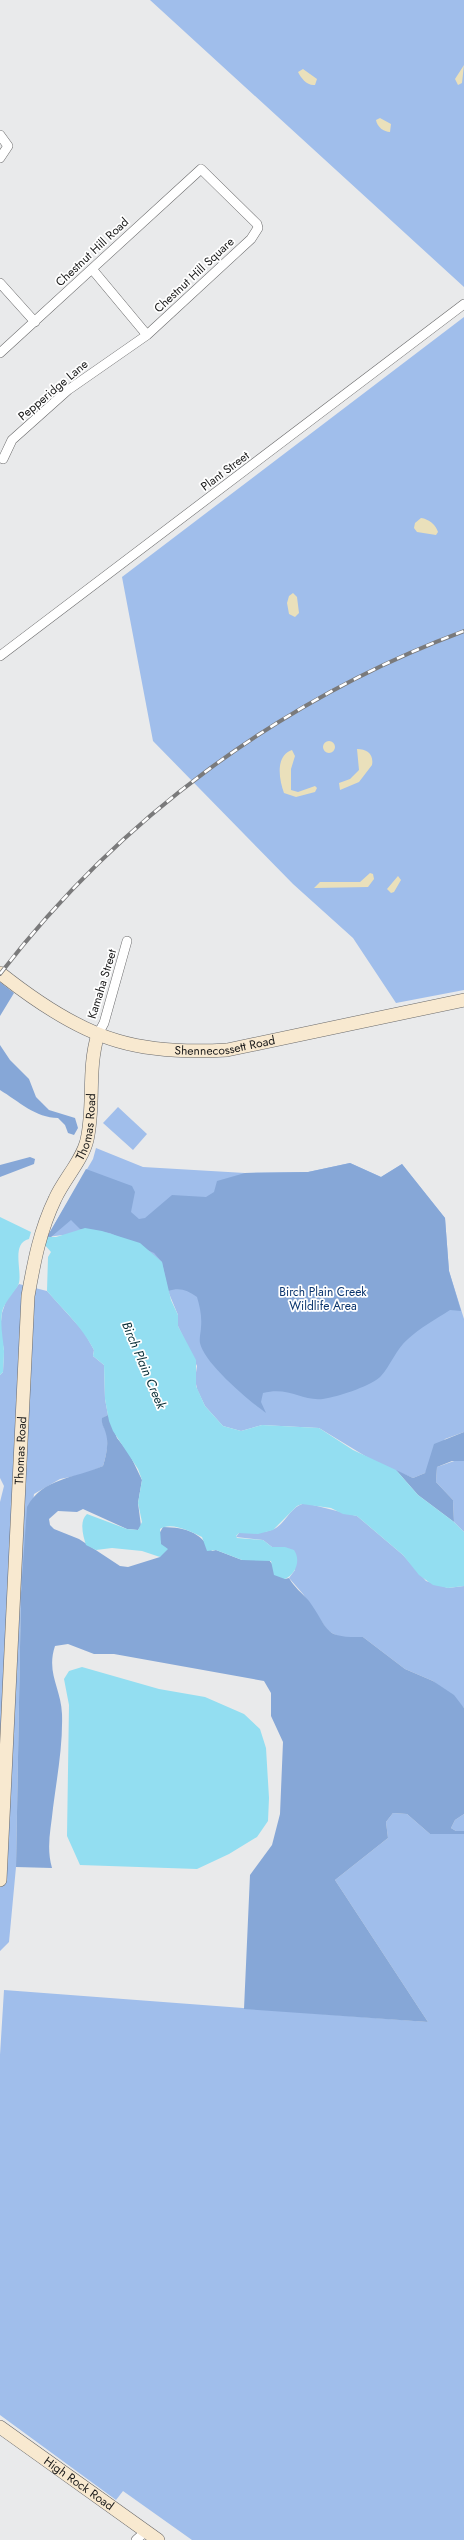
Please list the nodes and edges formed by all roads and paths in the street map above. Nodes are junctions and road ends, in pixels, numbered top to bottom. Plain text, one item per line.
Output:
1 (0, 135) edge
2 (0, 158) edge
3 (201, 169) joint
4 (92, 269) junction
5 (0, 284) edge
6 (464, 304) edge
7 (34, 322) junction
8 (147, 335) junction
9 (0, 353) edge
10 (3, 459) dead end
11 (0, 656) edge
12 (127, 941) dead end
13 (0, 973) edge
14 (464, 1000) edge
15 (98, 1034) junction
16 (0, 1880) edge
17 (0, 2427) edge
18 (146, 2531) junction
19 (136, 2540) edge
20 (158, 2540) edge

1 - 2 street
3 - 4 street, Chestnut Hill Road
3 - 8 street, Chestnut Hill Square
4 - 7 street, Chestnut Hill Road
4 - 8 street
5 - 7 street
6 - 11 street, Plant Street
7 - 9 street, Chestnut Hill Road
8 - 10 street, Pepperidge Lane
12 - 15 street, Kamaha Street
13 - 15 main road, Shennecossett Road
14 - 15 main road, Shennecossett Road
15 - 16 main road, Thomas Road
17 - 18 main road, High Rock Road
18 - 19 street
18 - 20 main road, High Rock Road

